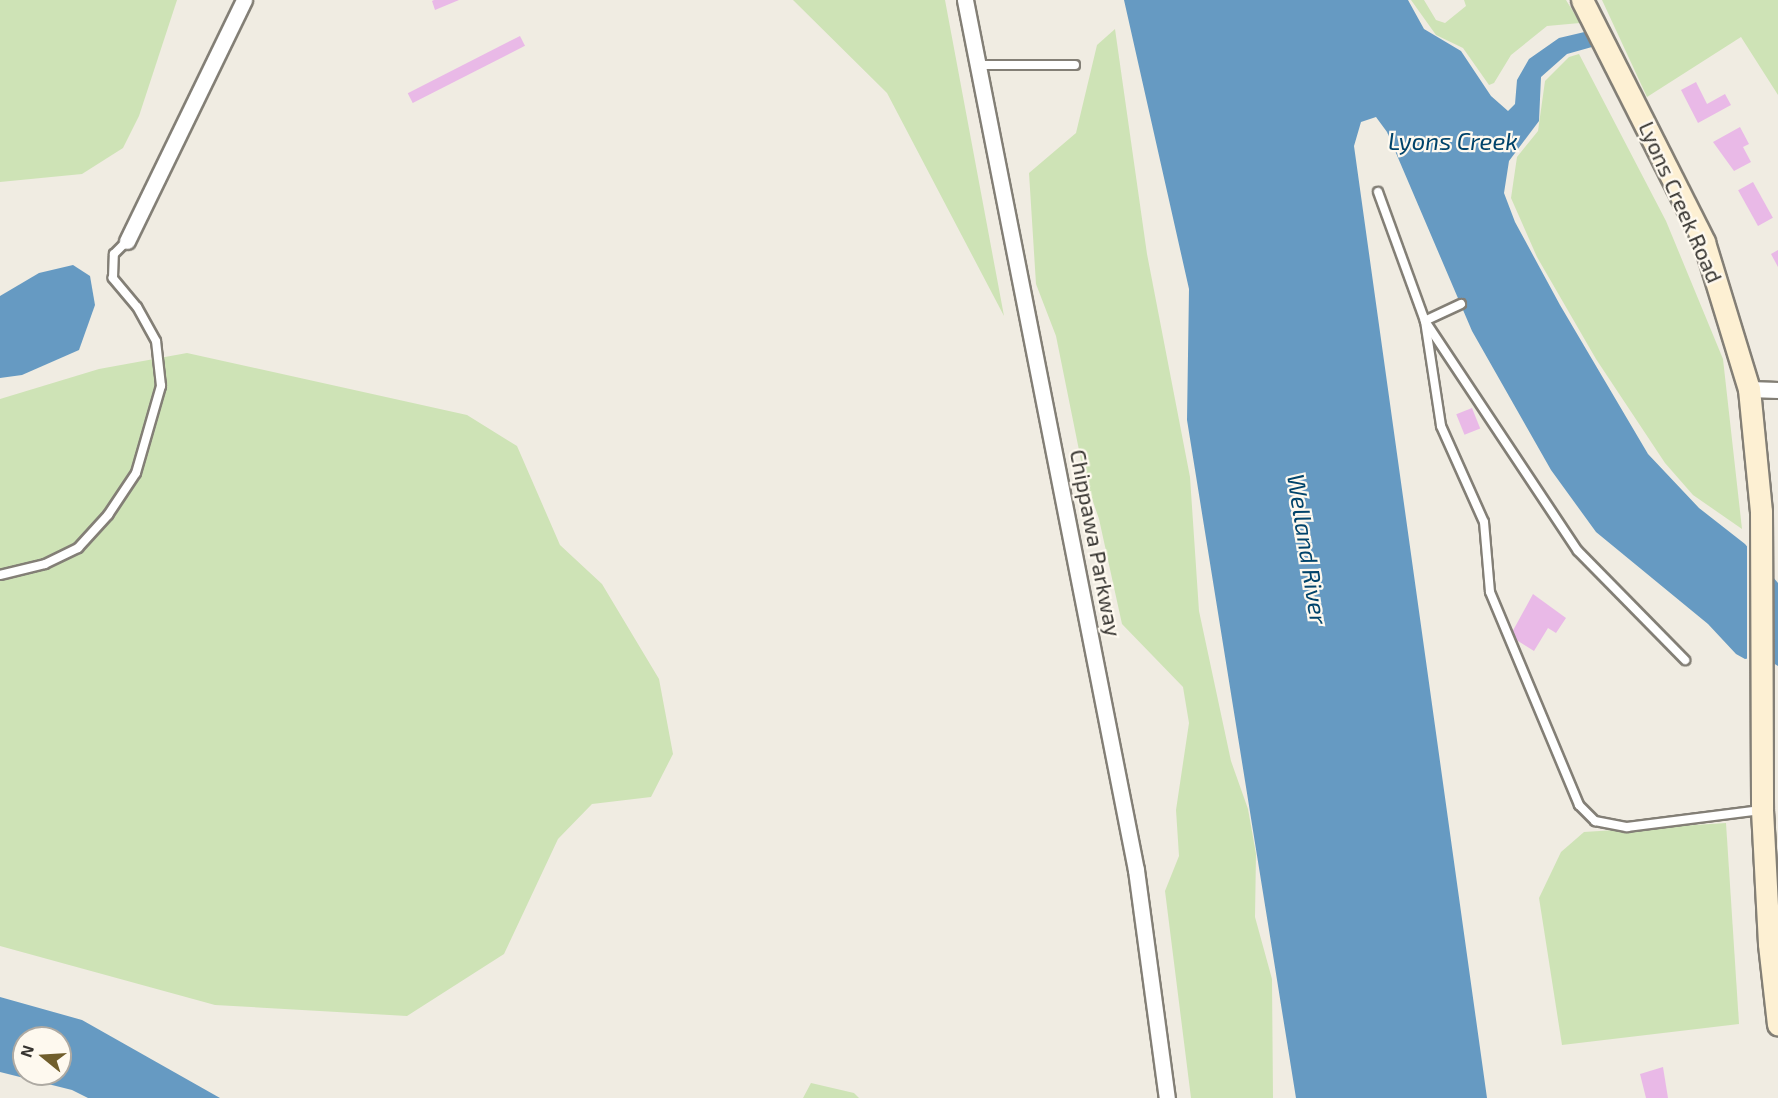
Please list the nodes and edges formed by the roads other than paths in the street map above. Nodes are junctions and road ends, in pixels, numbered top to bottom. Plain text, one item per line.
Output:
1 (244, 0) edge
2 (965, 0) edge
3 (1582, 0) edge
4 (977, 65) junction
5 (1075, 65) dead end
6 (1378, 192) dead end
7 (127, 241) joint
8 (1461, 304) dead end
9 (1425, 321) junction
10 (1749, 389) junction
11 (1778, 390) edge
12 (0, 575) edge
13 (1686, 660) dead end
14 (1762, 810) junction
15 (1778, 1024) edge
16 (1167, 1098) edge

1 - 7 street
2 - 4 street, Chippawa Parkway
3 - 10 main road, Lyons Creek Road
4 - 5 lane
4 - 16 street, Chippawa Parkway
6 - 9 lane
7 - 12 lane
8 - 9 lane
9 - 13 lane
9 - 14 lane
10 - 11 street
10 - 14 main road, Lyons Creek Road
14 - 15 main road, Lyons Creek Road

